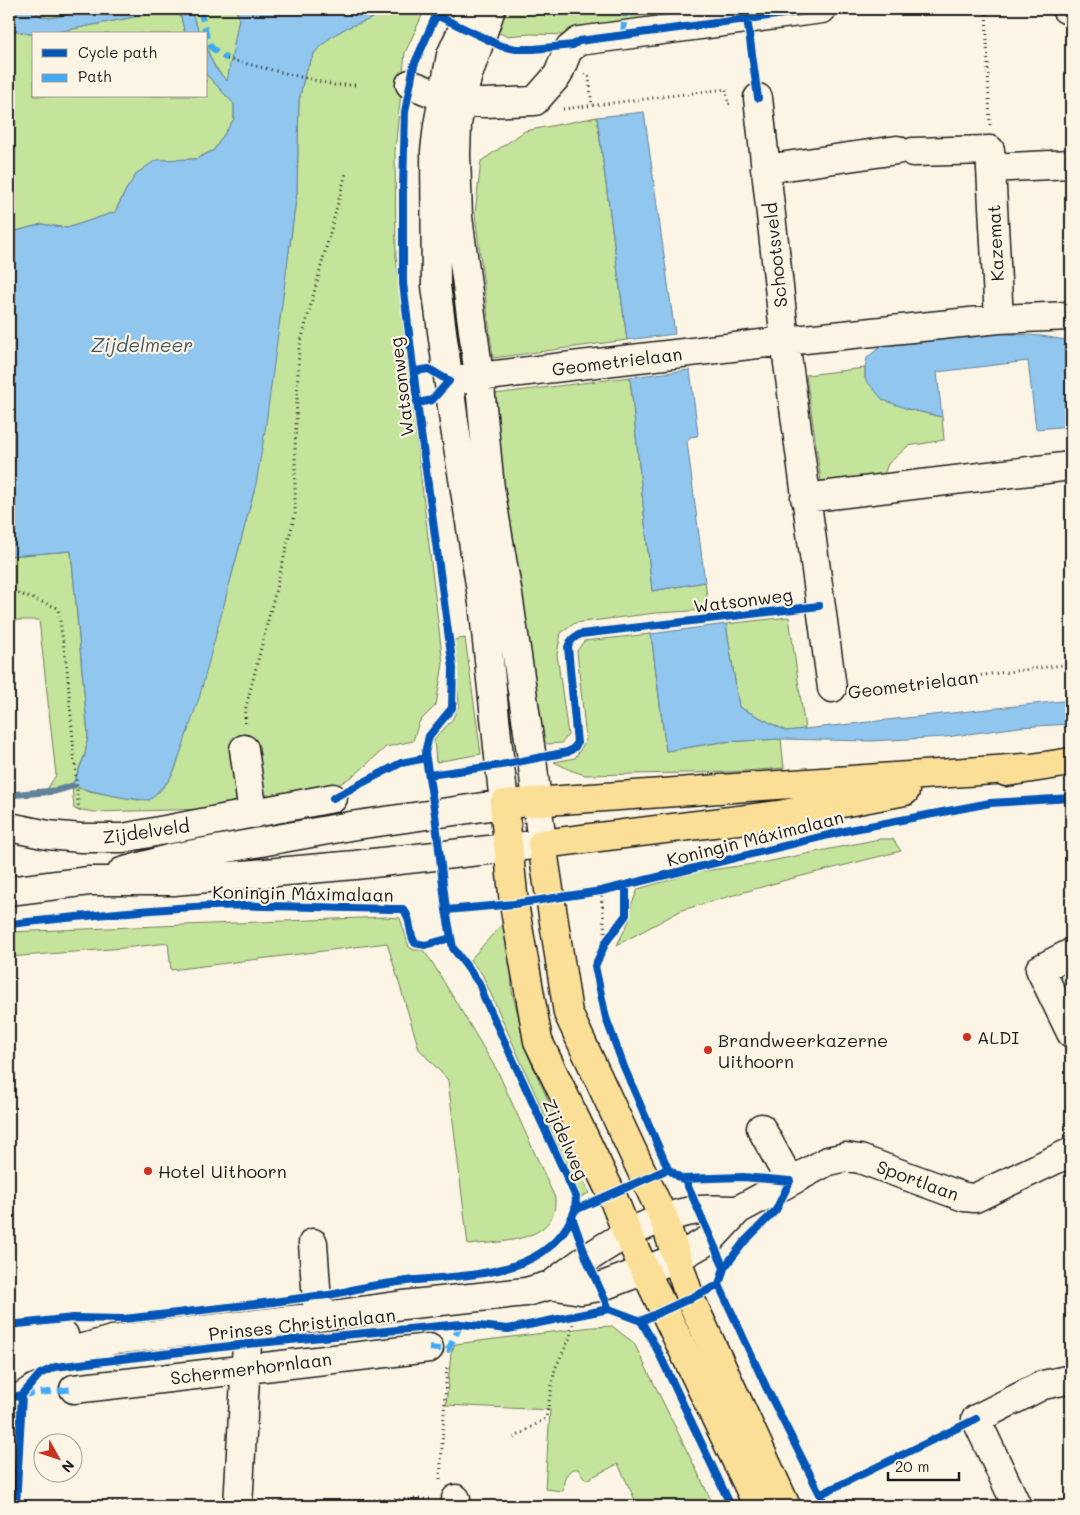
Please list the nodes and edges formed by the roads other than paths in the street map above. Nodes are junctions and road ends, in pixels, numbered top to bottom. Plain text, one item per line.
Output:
1 (472, 9) edge
2 (491, 9) edge
3 (822, 9) edge
4 (1066, 9) edge
5 (1071, 9) edge
6 (410, 84) dead end
7 (758, 98) road end
8 (452, 99) junction
9 (991, 159) junction
10 (1071, 164) edge
11 (765, 169) junction
12 (1071, 316) edge
13 (999, 318) junction
14 (784, 341) junction
15 (479, 376) junction
16 (449, 381) junction
17 (1071, 466) edge
18 (805, 498) junction
19 (832, 688) road end
20 (244, 749) road end
21 (1071, 762) edge
22 (1024, 768) junction
23 (333, 798) dead end
24 (537, 801) junction
25 (504, 804) junction
26 (253, 814) junction
27 (9, 827) edge
28 (542, 844) junction
29 (508, 848) junction
30 (89, 881) junction
31 (9, 891) edge
32 (1071, 953) edge
33 (1071, 1033) edge
34 (761, 1128) dead end
35 (1071, 1152) edge
36 (790, 1181) junction
37 (738, 1210) junction
38 (664, 1219) junction
39 (627, 1233) junction
40 (313, 1244) dead end
41 (677, 1258) junction
42 (646, 1271) junction
43 (551, 1285) junction
44 (318, 1317) junction
45 (248, 1325) junction
46 (111, 1330) junction
47 (9, 1343) edge
48 (438, 1353) road end
49 (246, 1368) junction
50 (9, 1370) edge
51 (1067, 1380) dead end
52 (74, 1389) dead end
53 (238, 1505) edge
54 (758, 1506) edge
55 (786, 1506) edge
56 (1017, 1506) edge

1 - 8 street
2 - 8 street
3 - 8 street
4 - 5 street
6 - 8 street
7 - 11 street, Schootsveld
8 - 15 street
8 - 16 street
9 - 10 street
9 - 11 street
9 - 13 street, Kazemat
11 - 14 street, Schootsveld
12 - 13 street, Geometrielaan
13 - 14 street, Geometrielaan
14 - 15 street, Geometrielaan
14 - 18 street, Geometrielaan
15 - 16 street, Geometrielaan
15 - 24 street
16 - 25 street
17 - 18 street
18 - 19 street, Geometrielaan
20 - 26 street
21 - 22 main road, Koningin Máximalaan
22 - 24 main road, Koningin Máximalaan
22 - 28 main road, Koningin Máximalaan
23 - 26 street, Zijdelveld
24 - 25 main road, Koningin Máximalaan
24 - 28 street
25 - 29 main road, Zijdelweg
25 - 30 street, Koningin Máximalaan
26 - 27 street, Zijdelveld
28 - 29 street, Koningin Máximalaan
28 - 38 main road
29 - 30 street, Koningin Máximalaan
29 - 39 main road, Zijdelweg
30 - 31 street, Koningin Máximalaan
32 - 33 street
34 - 36 street
35 - 36 street, Sportlaan
36 - 37 street, Sportlaan
37 - 38 street, Sportlaan
37 - 41 street, Sportlaan
38 - 39 street, Sportlaan
38 - 41 main road
39 - 42 main road, Zijdelweg
39 - 43 street, Prinses Christinalaan
40 - 44 street
41 - 42 street, Sportlaan
41 - 55 main road
42 - 43 street, Prinses Christinalaan
42 - 54 main road, Zijdelweg
43 - 44 street, Prinses Christinalaan
44 - 45 street, Prinses Christinalaan
45 - 46 street, Prinses Christinalaan
45 - 49 street
46 - 47 street, Prinses Christinalaan
46 - 50 street, Prinses Christinalaan
48 - 49 street, Schermerhornlaan
49 - 52 street, Schermerhornlaan
49 - 53 street
51 - 56 street

